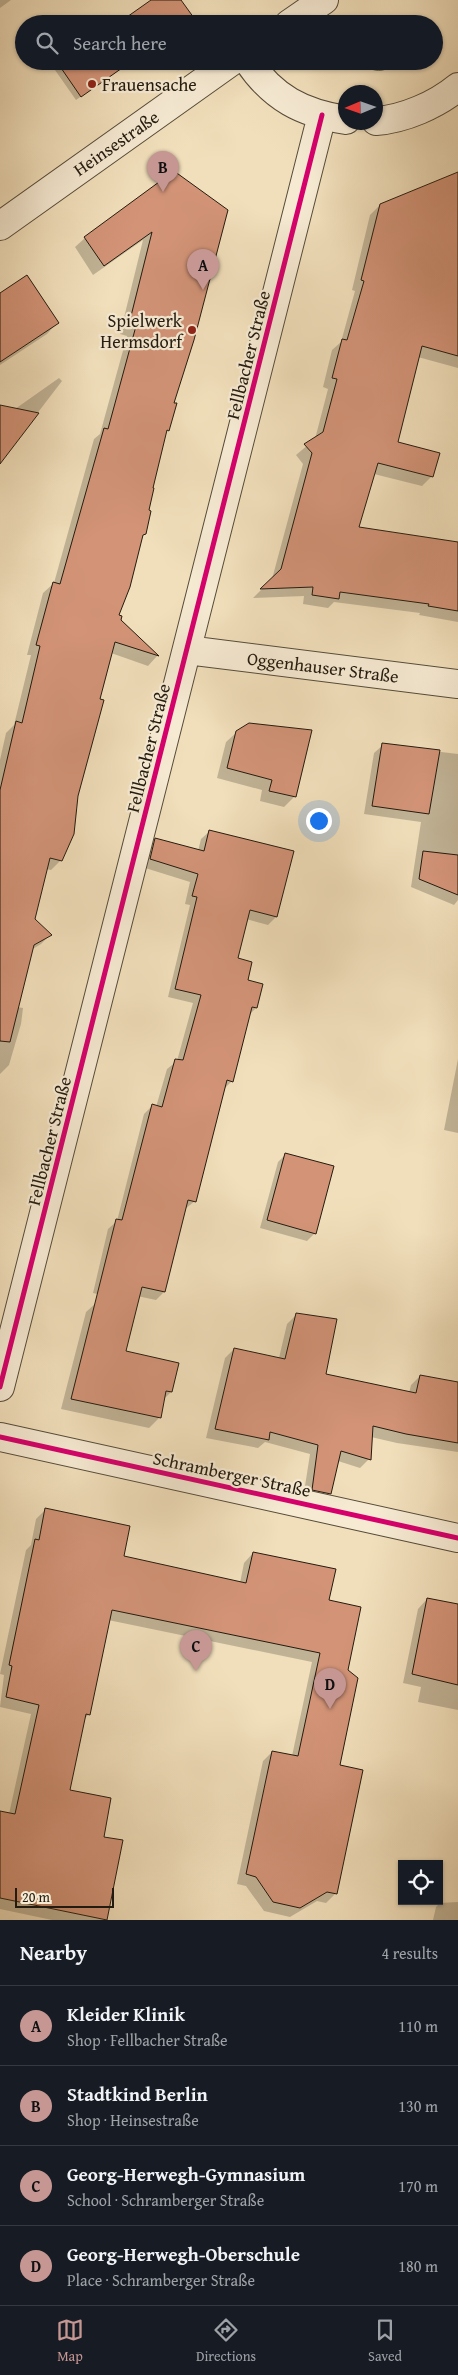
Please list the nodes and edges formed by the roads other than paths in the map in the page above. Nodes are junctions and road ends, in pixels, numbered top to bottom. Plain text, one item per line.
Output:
1 (324, 0) edge
2 (302, 15) edge
3 (219, 70) edge
4 (254, 70) edge
5 (458, 87) edge
6 (334, 118) edge
7 (383, 121) edge
8 (0, 226) edge
9 (188, 650) junction
10 (458, 684) edge
11 (0, 1387) edge
12 (0, 1437) edge
13 (458, 1538) edge

1 - 2 street
3 - 8 street, Heinsestraße
4 - 6 street
5 - 7 street
6 - 9 street, Fellbacher Straße
9 - 10 street, Oggenhauser Straße
9 - 11 street, Fellbacher Straße
12 - 13 street, Schramberger Straße

